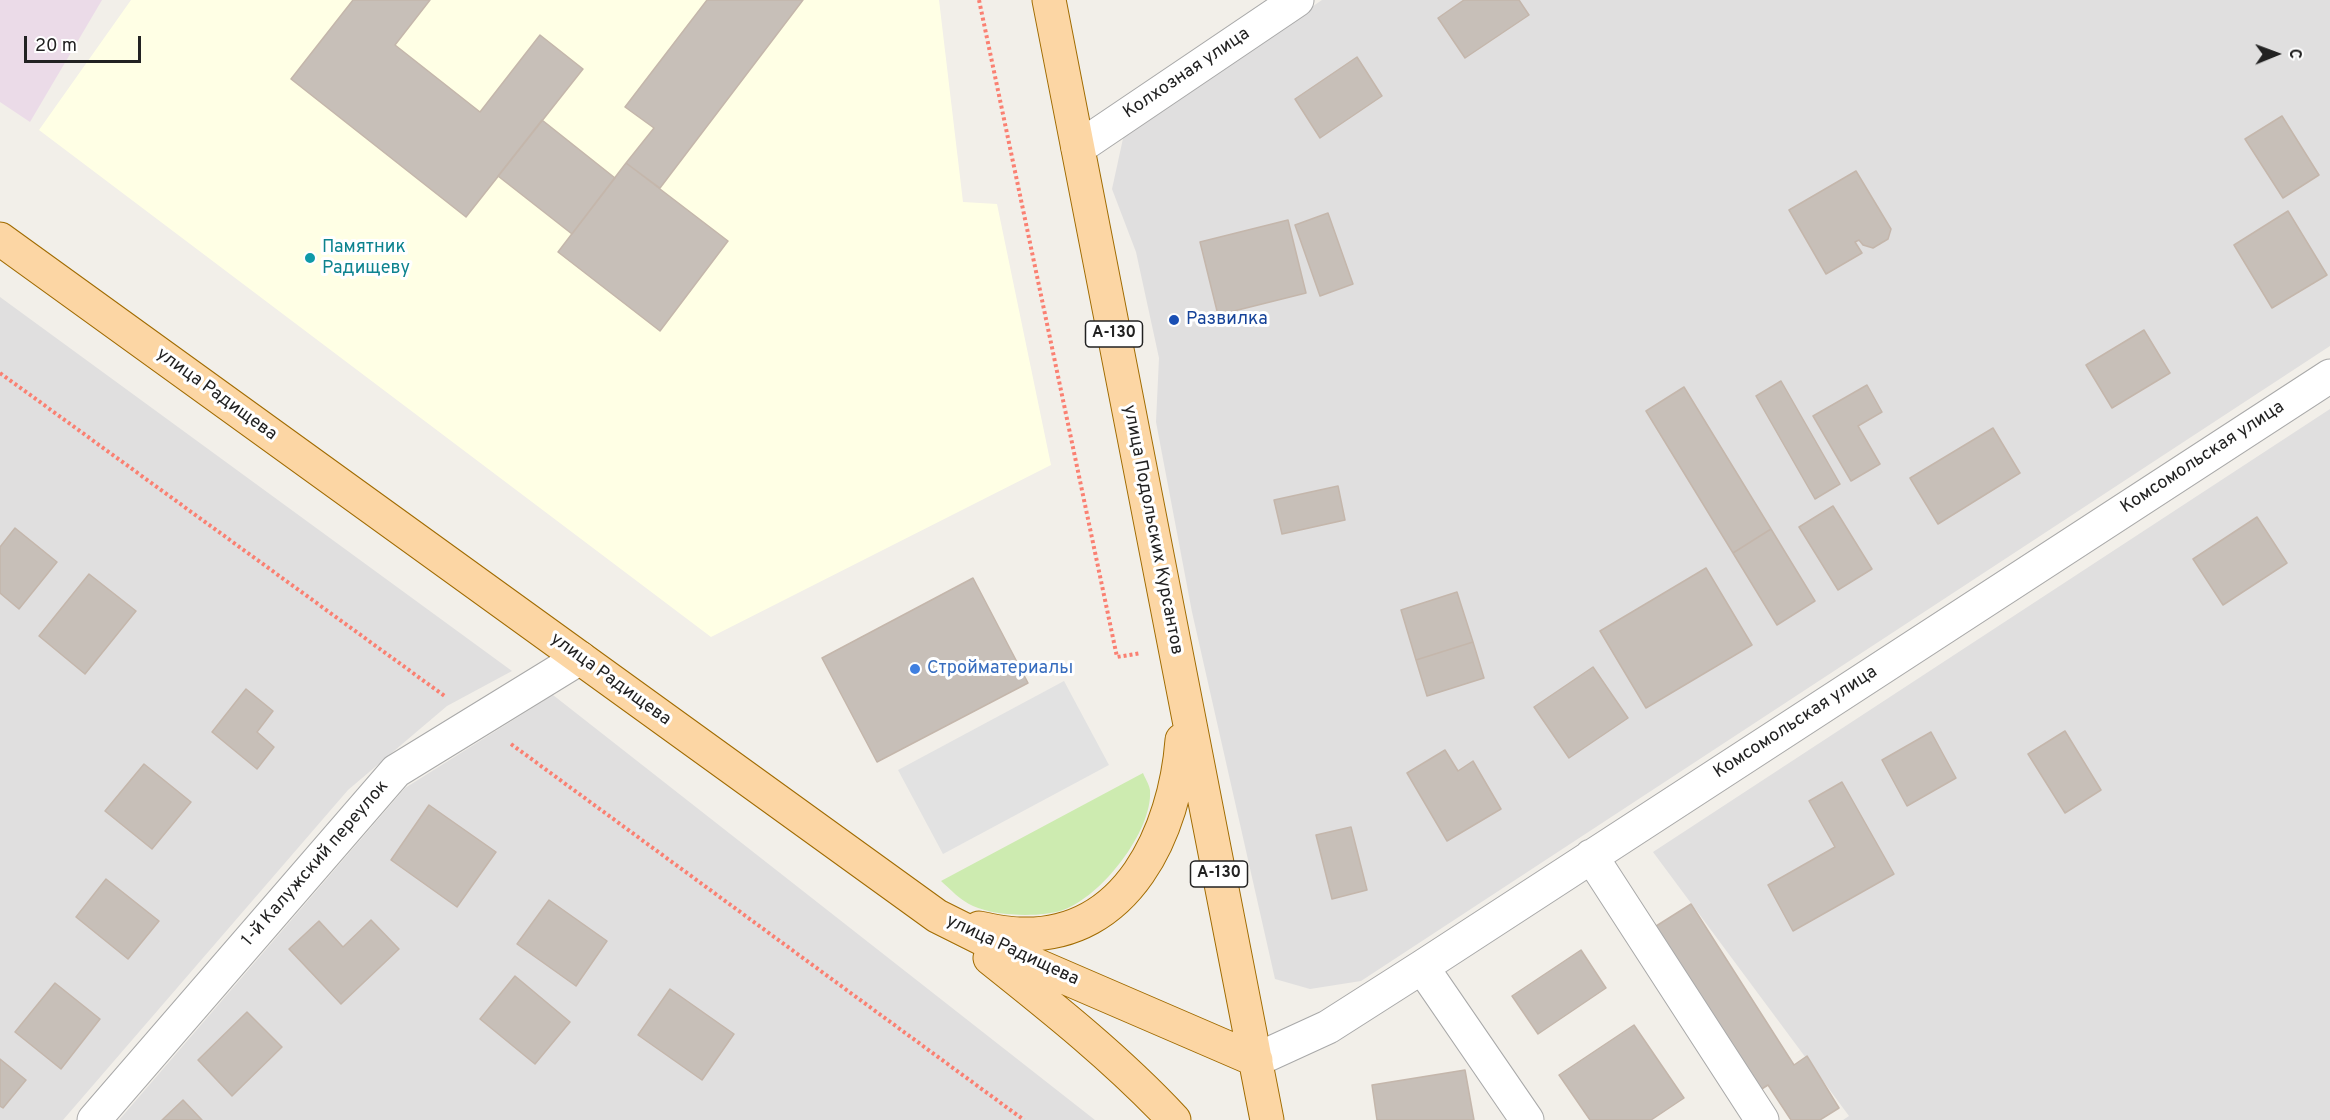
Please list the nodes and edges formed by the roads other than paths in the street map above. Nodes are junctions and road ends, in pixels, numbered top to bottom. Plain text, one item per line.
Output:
1 (1049, 0) edge
2 (1297, 0) edge
3 (1078, 148) junction
4 (0, 239) edge
5 (2330, 376) edge
6 (580, 658) junction
7 (1182, 689) junction
8 (1591, 856) junction
9 (937, 916) junction
10 (1422, 968) junction
11 (1256, 1060) junction
12 (94, 1120) edge
13 (1174, 1120) edge
14 (1267, 1120) edge
15 (1527, 1120) edge
16 (1762, 1120) edge

1 - 3 main road, улица Подольских Курсантов / А-130
2 - 3 street, Колхозная улица
3 - 7 main road, улица Подольских Курсантов / А-130
4 - 6 main road, улица Радищева
5 - 8 street, Комсомольская улица
6 - 9 main road, улица Радищева
6 - 12 street, 1-й Калужский переулок
7 - 9 main road
7 - 11 main road, улица Подольских Курсантов / А-130
8 - 10 street, Комсомольская улица
8 - 16 street
9 - 11 main road, улица Радищева
9 - 13 main road
10 - 11 street, Комсомольская улица
10 - 15 street
11 - 14 main road, А-130

